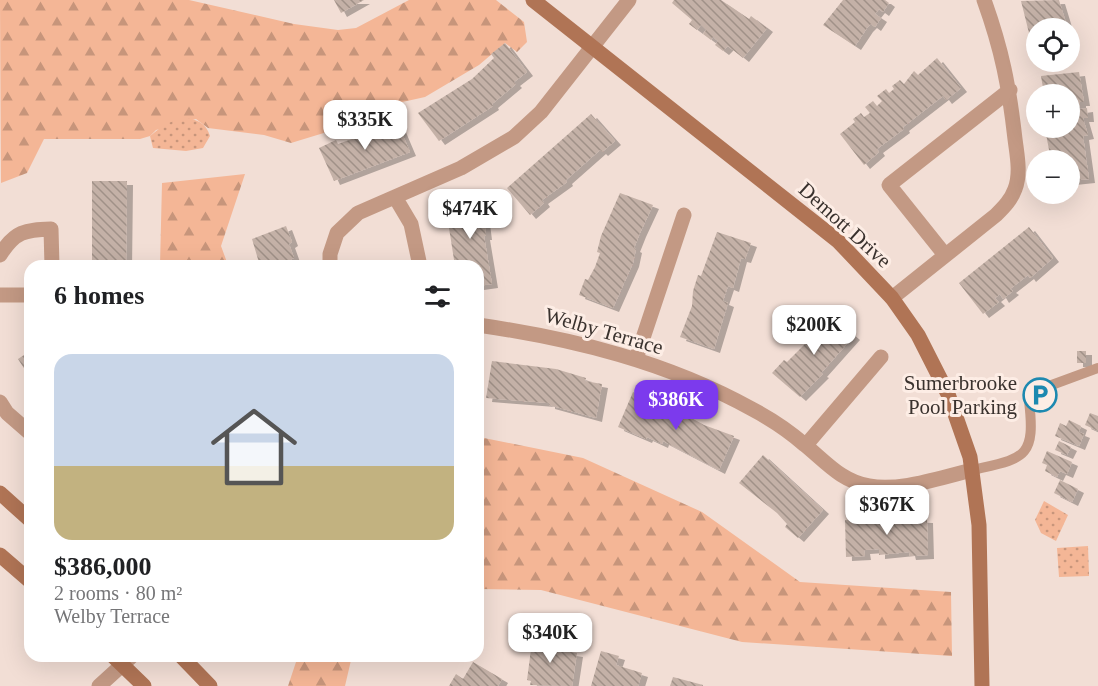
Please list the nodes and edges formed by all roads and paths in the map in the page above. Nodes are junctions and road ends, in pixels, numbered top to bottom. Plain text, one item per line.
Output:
1 (532, 0) edge
2 (629, 0) edge
3 (984, 0) edge
4 (593, 48) junction
5 (1010, 90) junction
6 (395, 197) junction
7 (684, 215) dead end
8 (0, 255) edge
9 (945, 255) junction
10 (52, 260) edge
11 (330, 260) edge
12 (419, 260) edge
13 (0, 295) edge
14 (24, 295) edge
15 (892, 298) junction
16 (484, 326) edge
17 (881, 357) dead end
18 (636, 359) junction
19 (1098, 368) edge
20 (0, 402) edge
21 (24, 428) edge
22 (806, 446) junction
23 (973, 470) junction
24 (0, 493) edge
25 (24, 515) edge
26 (0, 555) edge
27 (24, 576) edge
28 (119, 662) edge
29 (125, 662) edge
30 (187, 662) edge
31 (99, 686) edge
32 (144, 686) edge
33 (210, 686) edge
34 (982, 686) edge

1 - 4 street, Demott Drive
2 - 4 street
3 - 5 street
4 - 6 street
4 - 15 street, Demott Drive
5 - 9 street
5 - 9 street
6 - 11 street
6 - 12 street
7 - 18 street
8 - 10 street
9 - 15 street
13 - 14 street
15 - 23 street, Demott Drive
16 - 18 street, Welby Terrace
17 - 22 street
18 - 22 street, Welby Terrace
19 - 23 lane
20 - 21 street
22 - 23 street, Welby Terrace
23 - 34 street, Demott Drive
24 - 25 street
26 - 27 street
28 - 31 street
29 - 32 street
30 - 33 street

